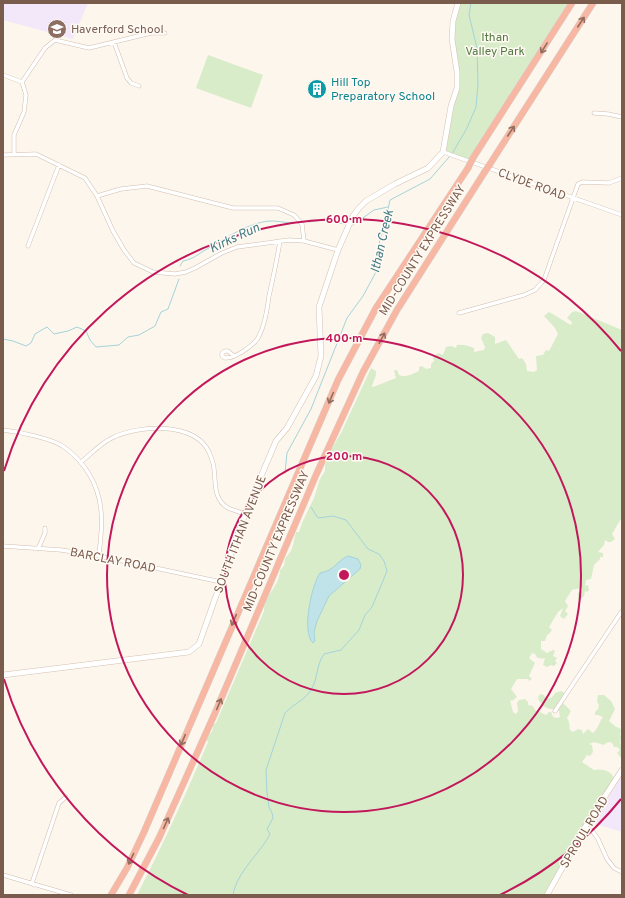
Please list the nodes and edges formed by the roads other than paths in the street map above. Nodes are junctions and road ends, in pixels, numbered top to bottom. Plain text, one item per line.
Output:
1 (458, 3) edge
2 (572, 3) edge
3 (593, 3) edge
4 (165, 33) dead end
5 (114, 42) junction
6 (3, 75) edge
7 (22, 82) junction
8 (139, 86) dead end
9 (594, 113) dead end
10 (622, 117) edge
11 (443, 152) junction
12 (14, 154) junction
13 (3, 155) edge
14 (59, 165) junction
15 (622, 178) edge
16 (97, 196) junction
17 (573, 199) junction
18 (622, 215) edge
19 (280, 241) junction
20 (304, 241) junction
21 (28, 246) dead end
22 (338, 250) junction
23 (459, 313) dead end
24 (234, 356) dead end
25 (3, 430) edge
26 (81, 462) junction
27 (244, 514) junction
28 (45, 528) dead end
29 (3, 546) edge
30 (38, 549) junction
31 (99, 556) junction
32 (221, 582) junction
33 (622, 611) edge
34 (3, 675) edge
35 (555, 711) dead end
36 (622, 770) edge
37 (66, 797) dead end
38 (585, 827) junction
39 (622, 872) edge
40 (3, 875) edge
41 (34, 885) junction
42 (71, 895) edge
43 (111, 895) edge
44 (129, 895) edge
45 (547, 895) edge

1 - 11 street
2 -> 43 highway, MID-COUNTY EXPRESSWAY, bridge
44 -> 3 highway, MID-COUNTY EXPRESSWAY, bridge
4 - 5 street
5 - 7 street
5 - 8 street
6 - 7 street
7 - 12 street
9 - 10 street
11 - 17 street, CLYDE ROAD
11 - 22 street, SOUTH ITHAN AVENUE
12 - 13 street
12 - 14 street
14 - 16 street
14 - 21 street
15 - 17 street
16 - 19 street
16 - 20 street
17 - 18 street, CLYDE ROAD
17 - 23 street
19 - 20 street
19 - 24 street
20 - 22 street
22 - 27 street, SOUTH ITHAN AVENUE
25 - 26 street
26 - 27 street
26 - 31 street
27 - 32 street, SOUTH ITHAN AVENUE
28 - 30 street
29 - 30 street, BARCLAY ROAD
30 - 31 street, BARCLAY ROAD
31 - 32 street, BARCLAY ROAD
32 - 34 street, SOUTH ITHAN AVENUE
33 - 35 street
36 - 38 street, SPROUL ROAD
37 - 41 street
38 - 39 street
38 - 45 street, SPROUL ROAD
40 - 41 street
41 - 42 street

